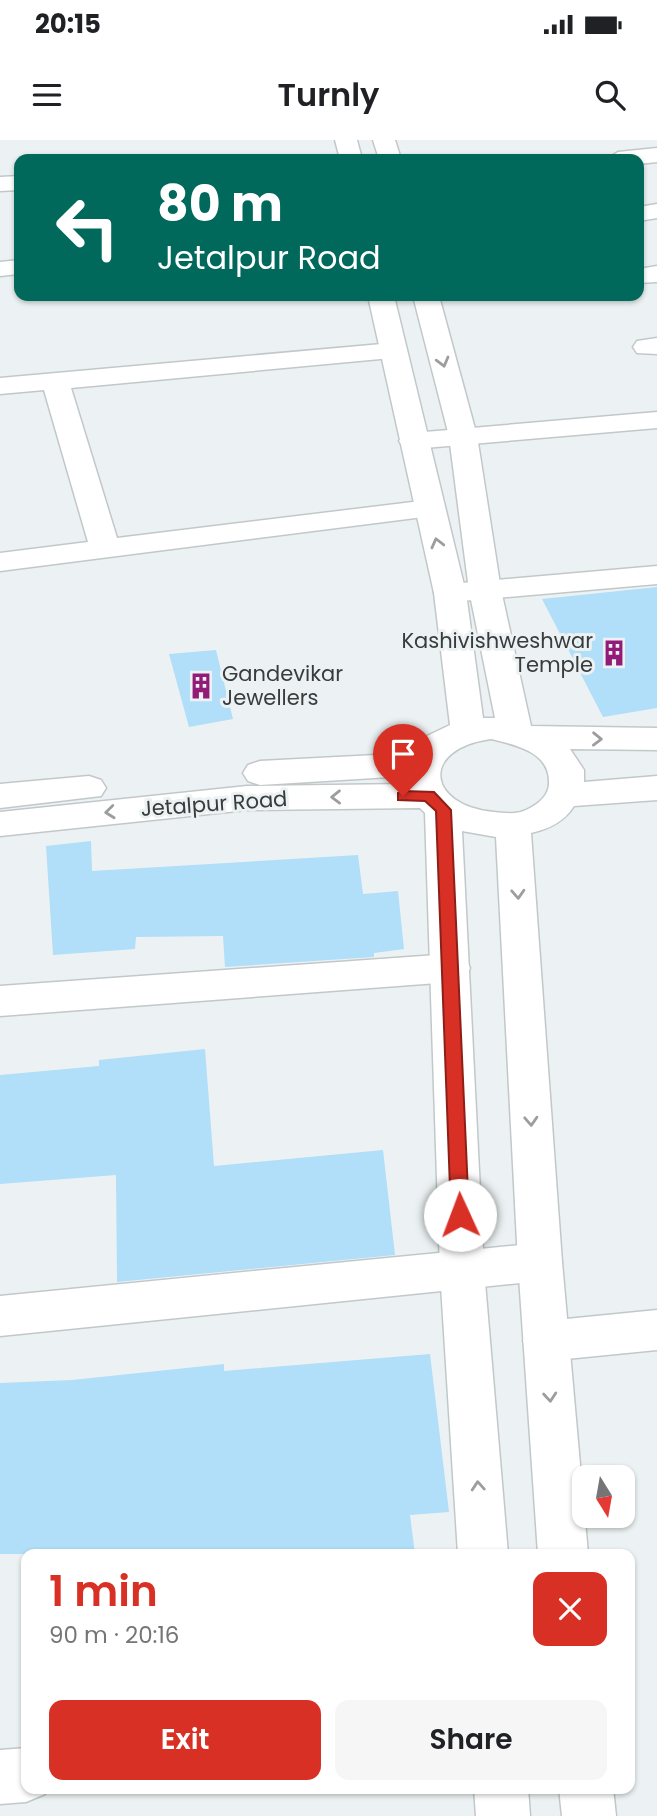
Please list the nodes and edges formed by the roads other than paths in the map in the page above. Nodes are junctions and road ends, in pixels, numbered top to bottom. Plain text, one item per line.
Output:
1 (382, 301) edge
2 (427, 301) edge
3 (393, 351) junction
4 (55, 381) junction
5 (0, 386) edge
6 (657, 419) edge
7 (463, 436) junction
8 (414, 441) junction
9 (429, 509) junction
10 (105, 549) junction
11 (0, 562) edge
12 (657, 575) edge
13 (485, 590) junction
14 (450, 593) junction
15 (468, 731) junction
16 (526, 734) junction
17 (657, 739) edge
18 (657, 788) edge
19 (432, 790) junction
20 (0, 796) edge
21 (566, 796) junction
22 (0, 824) edge
23 (513, 826) junction
24 (451, 968) junction
25 (0, 1001) edge
26 (540, 1262) junction
27 (462, 1270) junction
28 (0, 1317) edge
29 (657, 1330) edge
30 (545, 1341) junction
31 (483, 1549) edge
32 (563, 1549) edge
33 (21, 1775) edge
34 (0, 1777) edge
35 (501, 1794) edge
36 (587, 1794) edge
37 (503, 1816) edge
38 (589, 1816) edge

1 - 3 main road
2 -> 7 main road
3 - 4 main road
3 - 8 main road
4 - 5 main road
4 - 10 main road
6 - 7 main road
7 - 8 main road
7 - 13 main road
8 - 9 main road
9 - 10 main road
14 -> 9 main road
10 - 11 main road
12 - 13 main road
13 - 14 main road
13 - 16 main road
14 - 15 main road
15 - 16 main road
15 - 19 main road
16 -> 17 main road
16 - 21 main road
18 - 21 main road
19 - 20 main road, Jetalpur Road
19 -> 22 main road, Jetalpur Road
19 - 23 main road
19 - 24 main road
21 - 23 main road
23 -> 26 main road
24 - 25 main road
24 - 27 main road
26 - 27 main road
26 - 30 main road
27 - 28 main road
31 -> 27 main road
29 - 30 main road
30 -> 32 main road
33 - 34 main road
35 - 37 main road
36 - 38 main road

